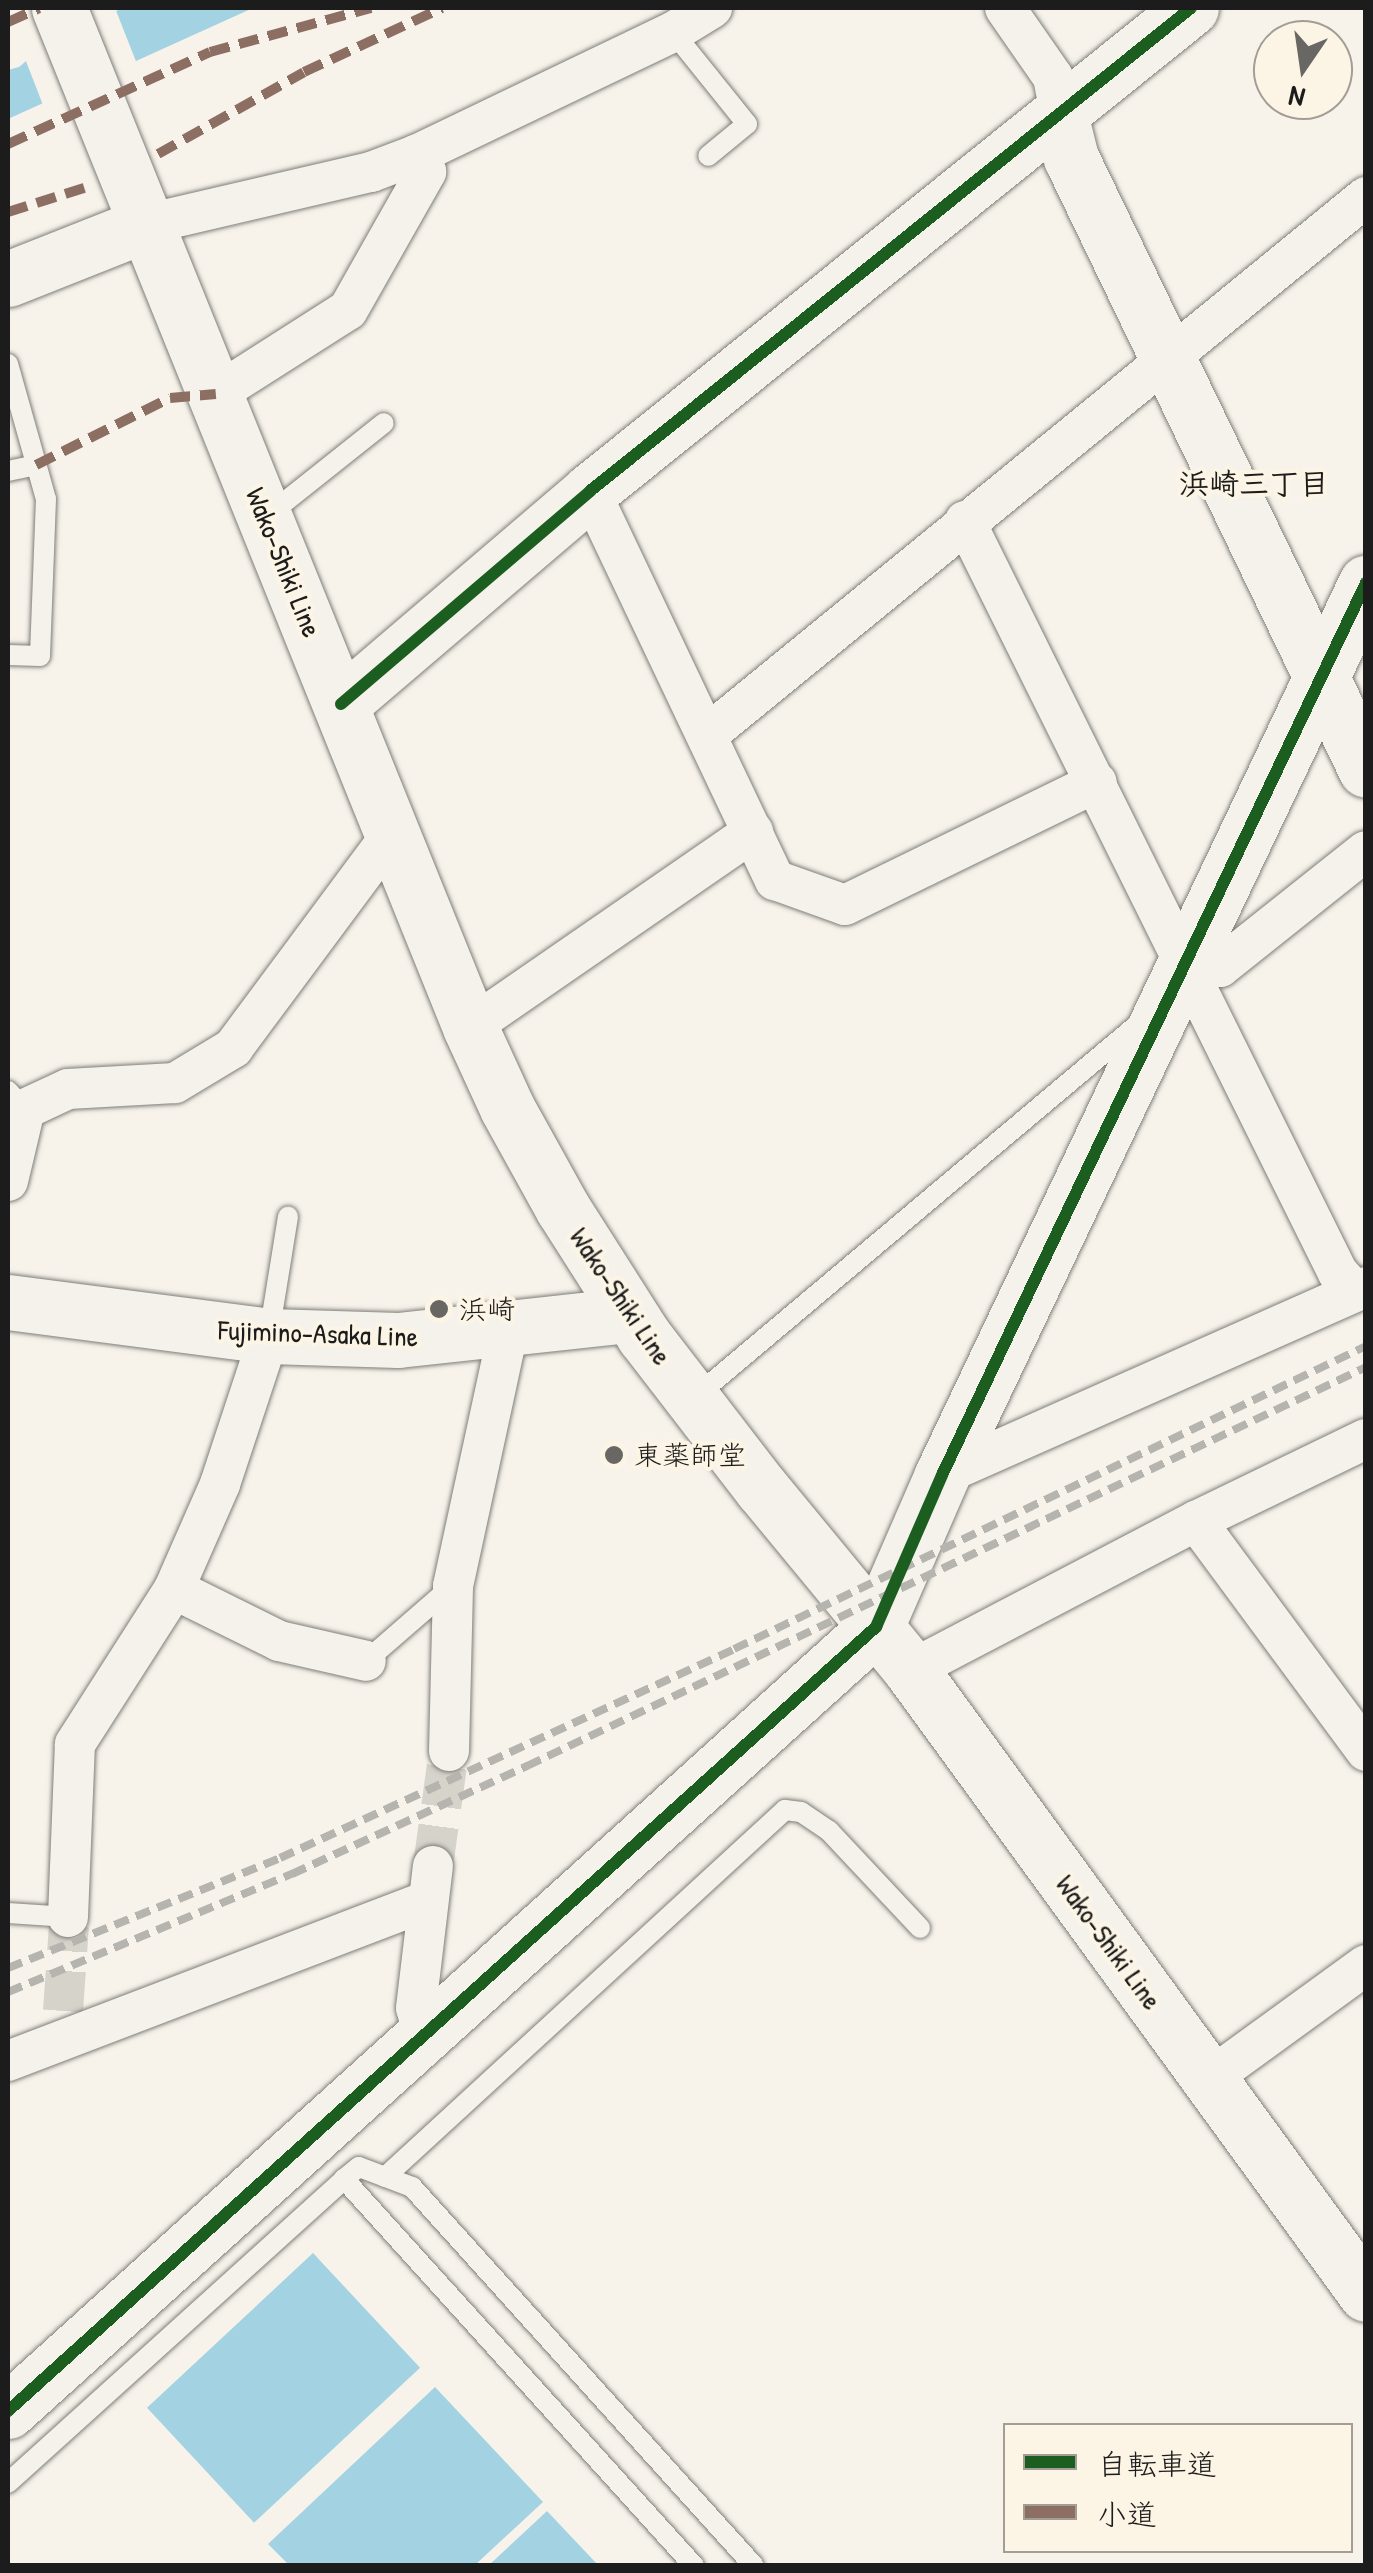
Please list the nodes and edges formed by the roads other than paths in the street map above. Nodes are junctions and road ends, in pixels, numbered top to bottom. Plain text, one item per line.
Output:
1 (59, 8) edge
2 (712, 8) edge
3 (1005, 8) edge
4 (1191, 8) edge
5 (673, 32) junction
6 (1060, 114) junction
7 (416, 155) junction
8 (708, 156) dead end
9 (1366, 197) edge
10 (147, 224) junction
11 (8, 279) edge
12 (1168, 360) junction
13 (8, 364) edge
14 (216, 394) junction
15 (384, 424) dead end
16 (36, 465) junction
17 (8, 471) edge
18 (590, 491) junction
19 (266, 518) junction
20 (966, 521) junction
21 (1366, 583) edge
22 (8, 655) edge
23 (1322, 673) junction
24 (341, 704) junction
25 (707, 735) junction
26 (1366, 770) edge
27 (1098, 782) junction
28 (752, 832) junction
29 (392, 834) junction
30 (1366, 850) edge
31 (1175, 989) junction
32 (470, 1028) junction
33 (16, 1100) edge
34 (8, 1181) edge
35 (288, 1217) dead end
36 (1360, 1289) edge
37 (8, 1302) edge
38 (629, 1315) junction
39 (508, 1331) junction
40 (269, 1336) junction
41 (692, 1400) junction
42 (1366, 1439) edge
43 (942, 1475) junction
44 (1196, 1521) junction
45 (453, 1586) junction
46 (174, 1589) junction
47 (876, 1627) junction
48 (366, 1662) joint
49 (911, 1670) junction
50 (450, 1751) tunnel mouth
51 (1366, 1751) edge
52 (8, 1913) edge
53 (68, 1922) joint
54 (920, 1928) dead end
55 (1366, 1965) edge
56 (424, 2039) junction
57 (8, 2061) edge
58 (1208, 2079) junction
59 (384, 2176) junction
60 (344, 2179) junction
61 (1366, 2294) edge
62 (8, 2412) edge
63 (8, 2483) edge
64 (694, 2566) edge
65 (754, 2566) edge

1 - 10 street, Wako-Shiki Line
2 - 5 street
3 - 6 street
4 - 6 street
5 - 7 street
5 - 8 lane
6 - 12 street
6 - 18 street
7 - 10 street
7 - 14 street
9 - 12 street
10 - 11 street
10 - 14 street, Wako-Shiki Line
12 - 20 street
12 - 23 street
13 - 16 lane
14 - 19 street, Wako-Shiki Line
15 - 19 lane
16 - 17 lane
16 - 22 lane
18 - 24 street
18 - 25 street
19 - 24 street, Wako-Shiki Line
20 - 25 street
20 - 27 street
21 - 23 street
23 - 26 street
23 - 31 street
24 - 29 street, Wako-Shiki Line
25 - 28 street
27 - 28 street
27 - 31 street
28 - 32 street
29 - 32 street, Wako-Shiki Line
29 - 33 street
30 - 31 street
31 - 36 street
31 - 41 lane
31 - 43 street
32 - 38 street, Wako-Shiki Line
33 - 34 street
35 - 40 lane
36 - 43 street
37 - 40 street, Fujimino-Asaka Line
38 - 39 street, Fujimino-Asaka Line
38 - 41 street, Wako-Shiki Line
39 - 40 street, Fujimino-Asaka Line
39 - 45 street
40 - 46 street
41 - 47 street, Wako-Shiki Line
42 - 44 street
43 - 47 street
44 - 49 street
44 - 51 street
45 - 48 lane
45 - 50 street
46 - 48 street
46 - 53 street
47 - 49 street, Wako-Shiki Line
47 - 56 street
49 - 58 street, Wako-Shiki Line
52 - 53 lane
54 - 59 lane
55 - 58 street
56 - 57 street
56 - 62 street
58 - 61 street, Wako-Shiki Line
59 - 60 lane
59 - 65 lane
60 - 63 lane
60 - 64 lane

